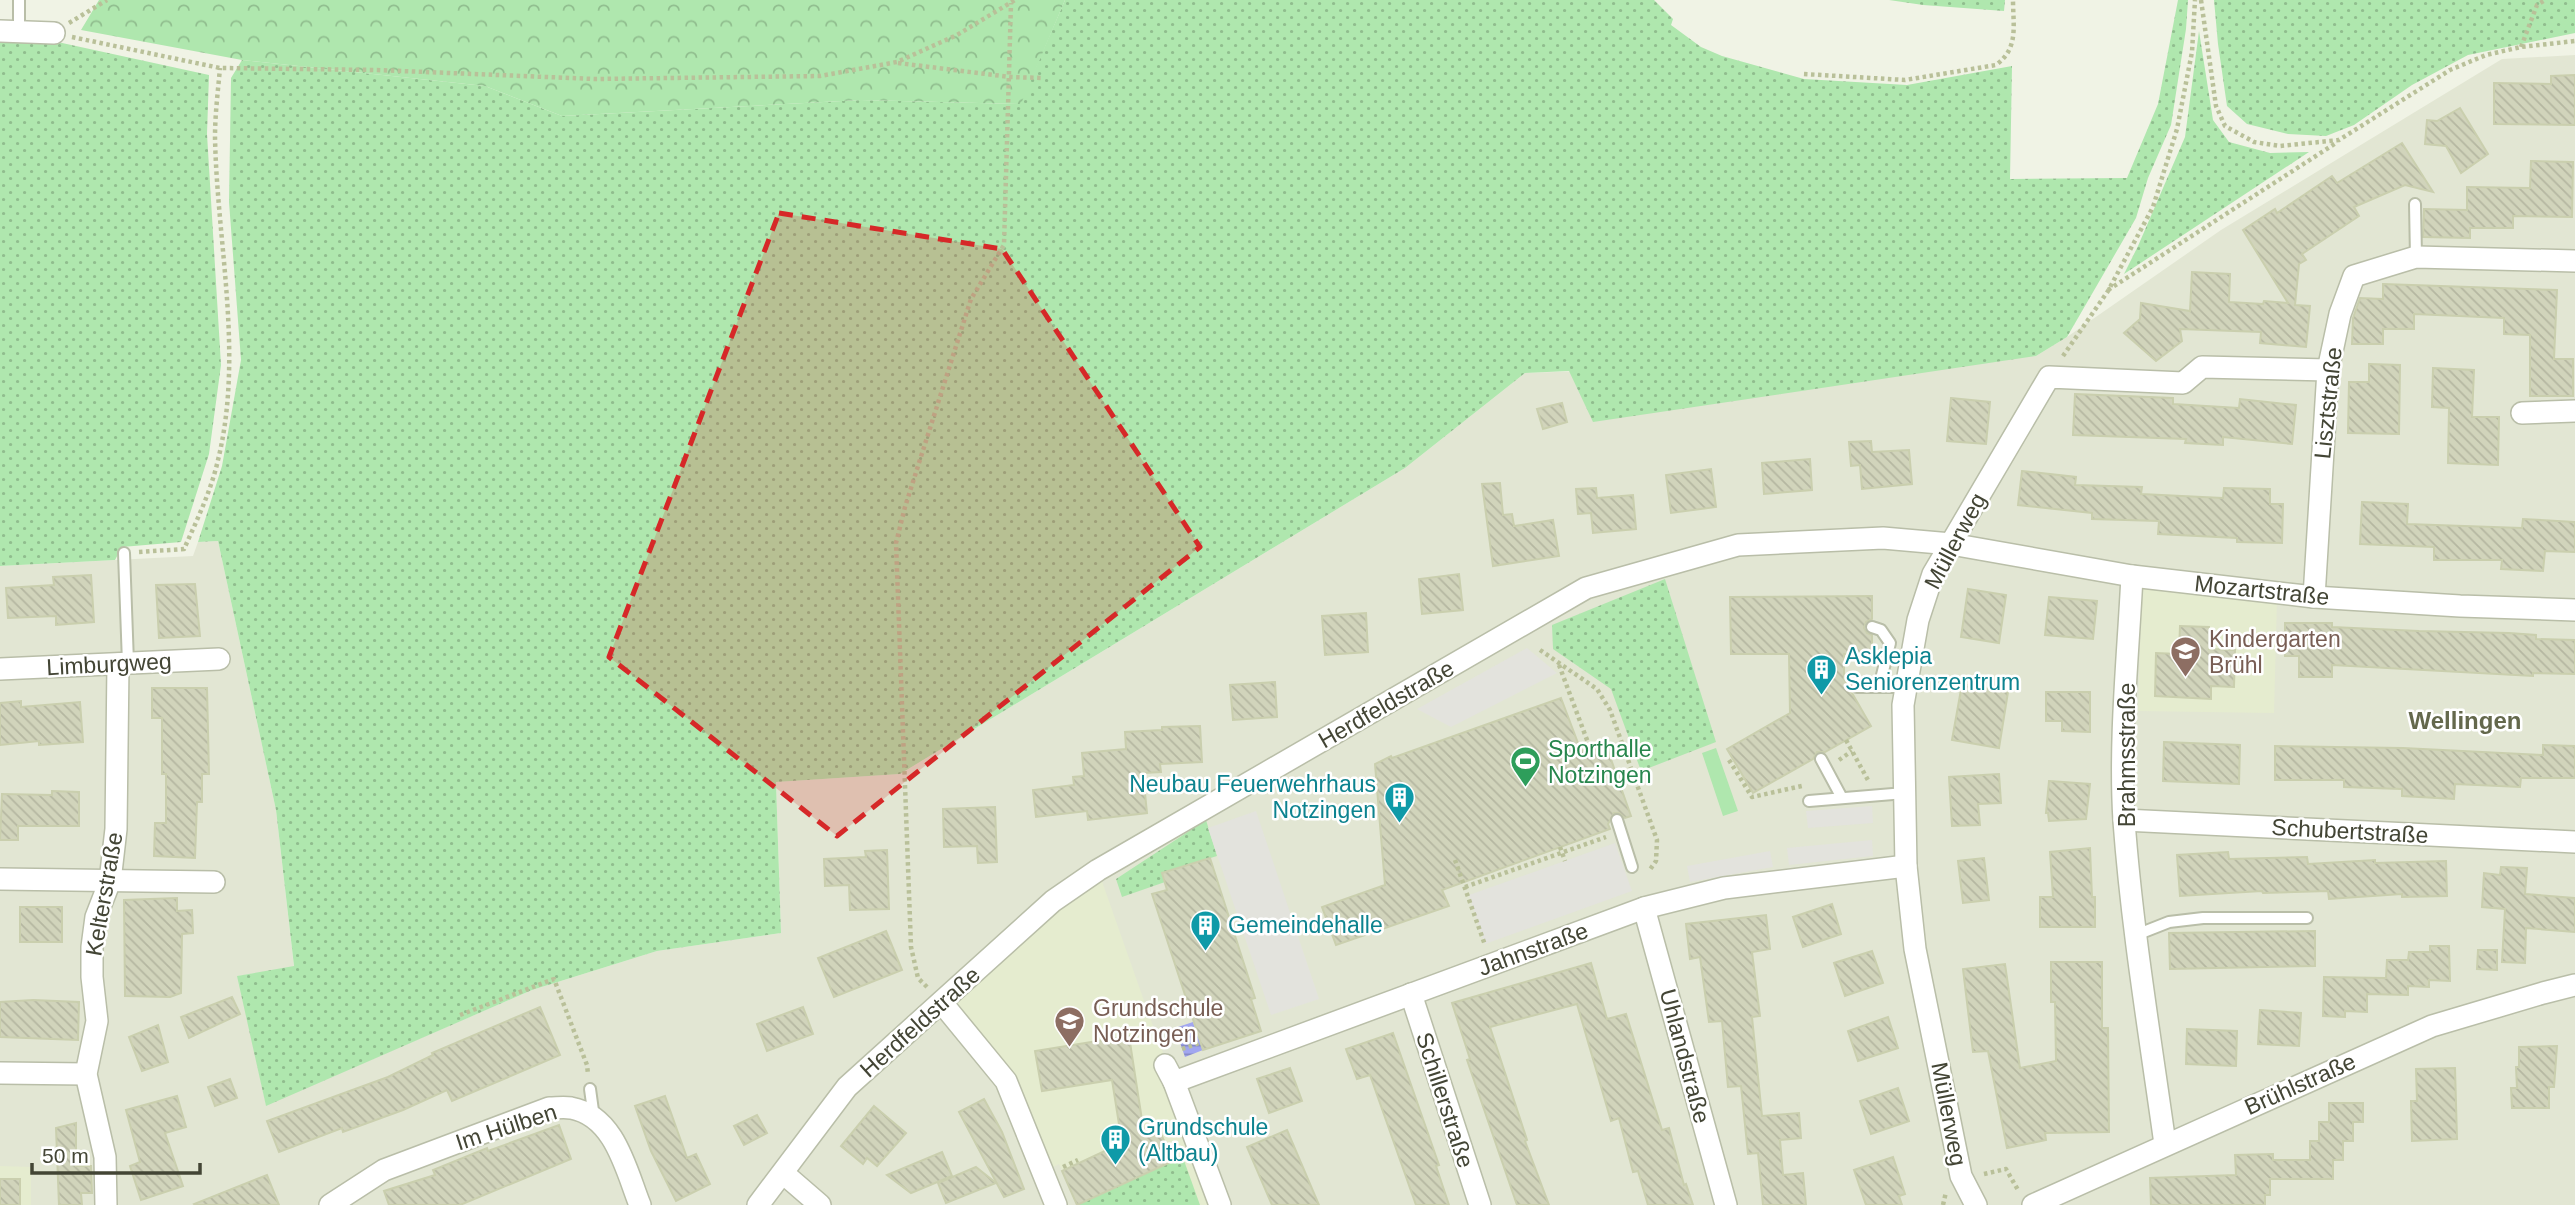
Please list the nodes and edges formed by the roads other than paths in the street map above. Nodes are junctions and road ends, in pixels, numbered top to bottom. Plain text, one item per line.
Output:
1 (19, 0) edge
2 (10, 32) edge
3 (54, 33) road end
4 (2415, 204) dead end
5 (2416, 257) junction
6 (2575, 261) edge
7 (2328, 370) junction
8 (2575, 411) edge
9 (2522, 414) dead end
10 (1951, 544) junction
11 (124, 553) road end
12 (2132, 576) junction
13 (2314, 597) junction
14 (2575, 610) edge
15 (1872, 627) dead end
16 (219, 659) dead end
17 (123, 664) junction
18 (0, 670) edge
19 (1857, 687) dead end
20 (1880, 687) junction
21 (1906, 687) junction
22 (1821, 759) dead end
23 (1905, 793) junction
24 (1842, 798) junction
25 (1809, 801) dead end
26 (2124, 820) junction
27 (1619, 826) road end
28 (2575, 842) edge
29 (1906, 866) junction
30 (1632, 867) dead end
31 (0, 878) edge
32 (110, 881) junction
33 (214, 882) dead end
34 (1644, 908) junction
35 (2308, 918) dead end
36 (2136, 935) junction
37 (2575, 985) edge
38 (1411, 994) junction
39 (942, 1003) junction
40 (0, 1073) edge
41 (86, 1074) junction
42 (590, 1089) road end
43 (594, 1118) junction
44 (2165, 1144) junction
45 (783, 1173) junction
46 (2026, 1199) edge
47 (106, 1205) edge
48 (330, 1205) edge
49 (640, 1205) edge
50 (758, 1205) edge
51 (821, 1205) edge
52 (1056, 1205) edge
53 (1220, 1205) edge
54 (1480, 1205) edge
55 (1726, 1205) edge
56 (1976, 1205) edge

1 - 2 lane
2 - 3 street
4 - 5 lane
5 - 6 street, Lisztstraße
5 - 7 street, Lisztstraße
7 - 10 street, Müllerweg
7 - 13 street, Lisztstraße
8 - 9 street
10 - 12 street, Mozartstraße
10 - 21 street, Müllerweg
10 - 39 street, Herdfeldstraße
11 - 17 lane
12 - 13 street, Mozartstraße
12 - 26 street, Brahmsstraße
13 - 14 street, Mozartstraße
15 - 20 lane
16 - 17 street, Limburgweg
17 - 18 street, Limburgweg
17 - 32 street, Kelterstraße
19 - 20 lane
20 - 21 lane
21 - 23 street, Müllerweg
22 - 24 lane
23 - 24 lane
23 - 29 street, Müllerweg
24 - 25 lane
26 - 28 street, Schubertstraße
26 - 36 street, Brahmsstraße
27 - 30 lane
29 - 34 street, Jahnstraße
29 - 56 street, Müllerweg
31 - 32 street
32 - 33 street
32 - 41 street, Kelterstraße
34 - 38 street, Jahnstraße
34 - 55 street, Uhlandstraße
35 - 36 lane
36 - 44 street, Brahmsstraße
37 - 44 street, Brühlstraße
38 - 53 street, Jahnstraße
38 - 54 street, Schillerstraße
39 - 45 street, Herdfeldstraße
39 - 52 street
40 - 41 street
41 - 47 street, Kelterstraße
42 - 43 lane
43 - 48 street, Im Hülben
43 - 49 street
44 - 46 street, Brühlstraße
45 - 50 street, Herdfeldstraße
45 - 51 street

